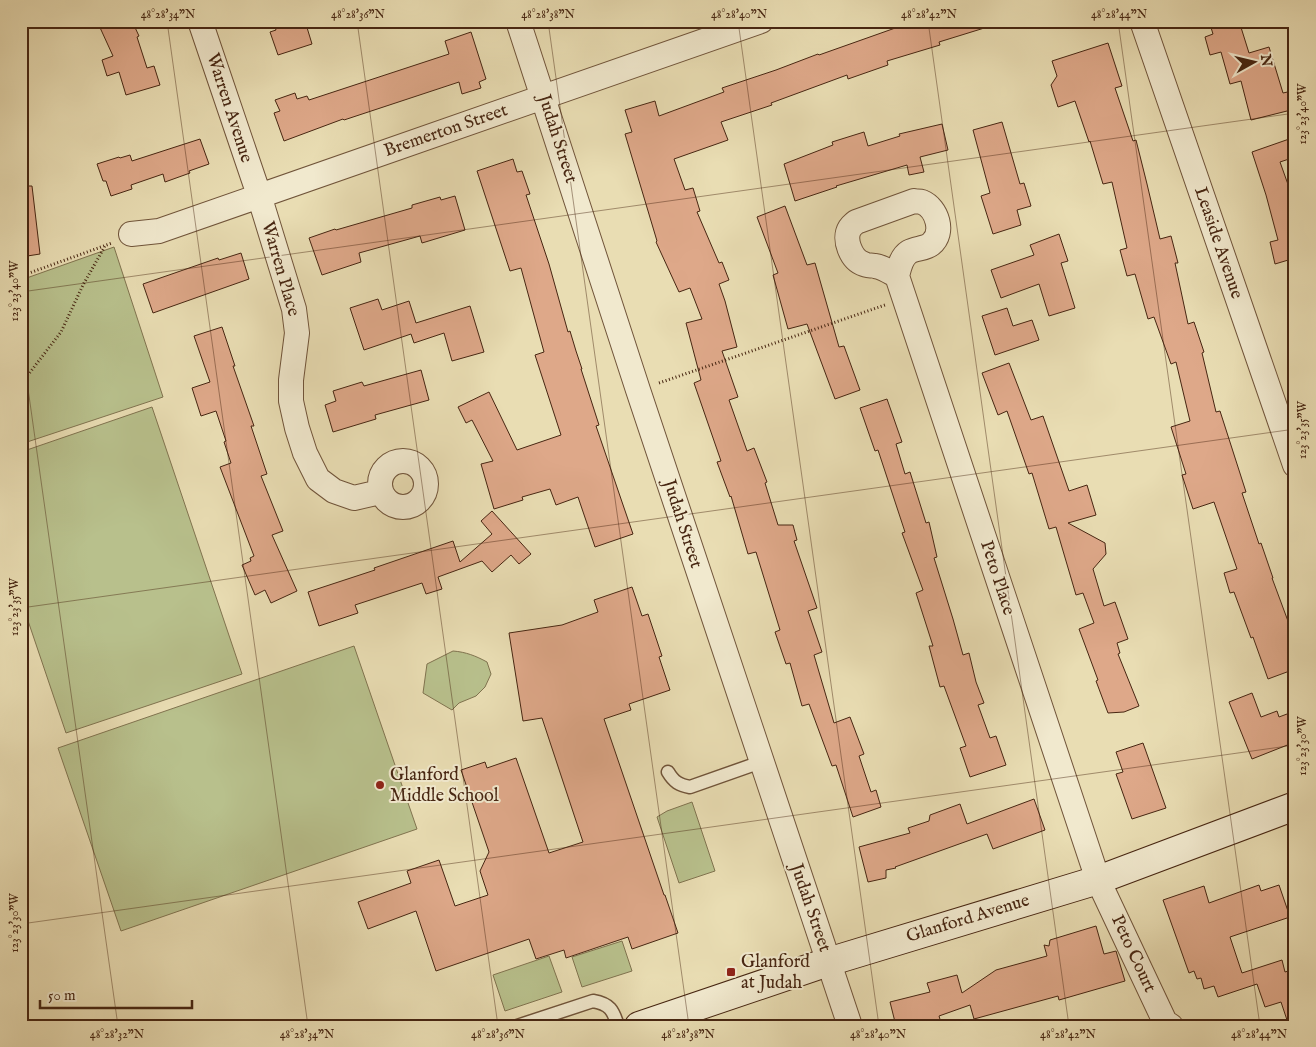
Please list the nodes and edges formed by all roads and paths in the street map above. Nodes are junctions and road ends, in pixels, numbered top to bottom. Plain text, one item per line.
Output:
1 (200, 21) edge
2 (518, 21) edge
3 (761, 21) edge
4 (1142, 21) edge
5 (543, 98) junction
6 (258, 196) junction
7 (131, 234) joint
8 (105, 246) junction
9 (21, 276) edge
10 (897, 276) dead end
11 (904, 299) junction
12 (21, 384) edge
13 (638, 390) junction
14 (1295, 465) edge
15 (380, 492) dead end
16 (761, 762) junction
17 (668, 772) dead end
18 (1295, 806) edge
19 (1098, 880) junction
20 (828, 962) junction
21 (517, 1026) edge
22 (618, 1026) edge
23 (640, 1026) edge
24 (850, 1026) edge
25 (1171, 1026) edge

1 - 6 street, Warren Avenue
2 - 5 street, Judah Street
3 - 5 street, Bremerton Street
4 - 14 street, Leaside Avenue
5 - 6 street, Bremerton Street
5 - 13 street, Judah Street
6 - 7 street, Bremerton Street
6 - 15 street, Warren Place
7 - 8 path
8 - 9 path
8 - 12 path
10 - 11 street, Peto Place
11 - 13 path
11 - 19 street, Peto Place
13 - 16 street, Judah Street
16 - 17 lane
16 - 20 street, Judah Street
18 - 19 main road, Glanford Avenue
19 - 20 main road, Glanford Avenue
19 - 25 street, Peto Court
20 - 23 main road, Glanford Avenue
20 - 24 street, Judah Street
21 - 22 lane

